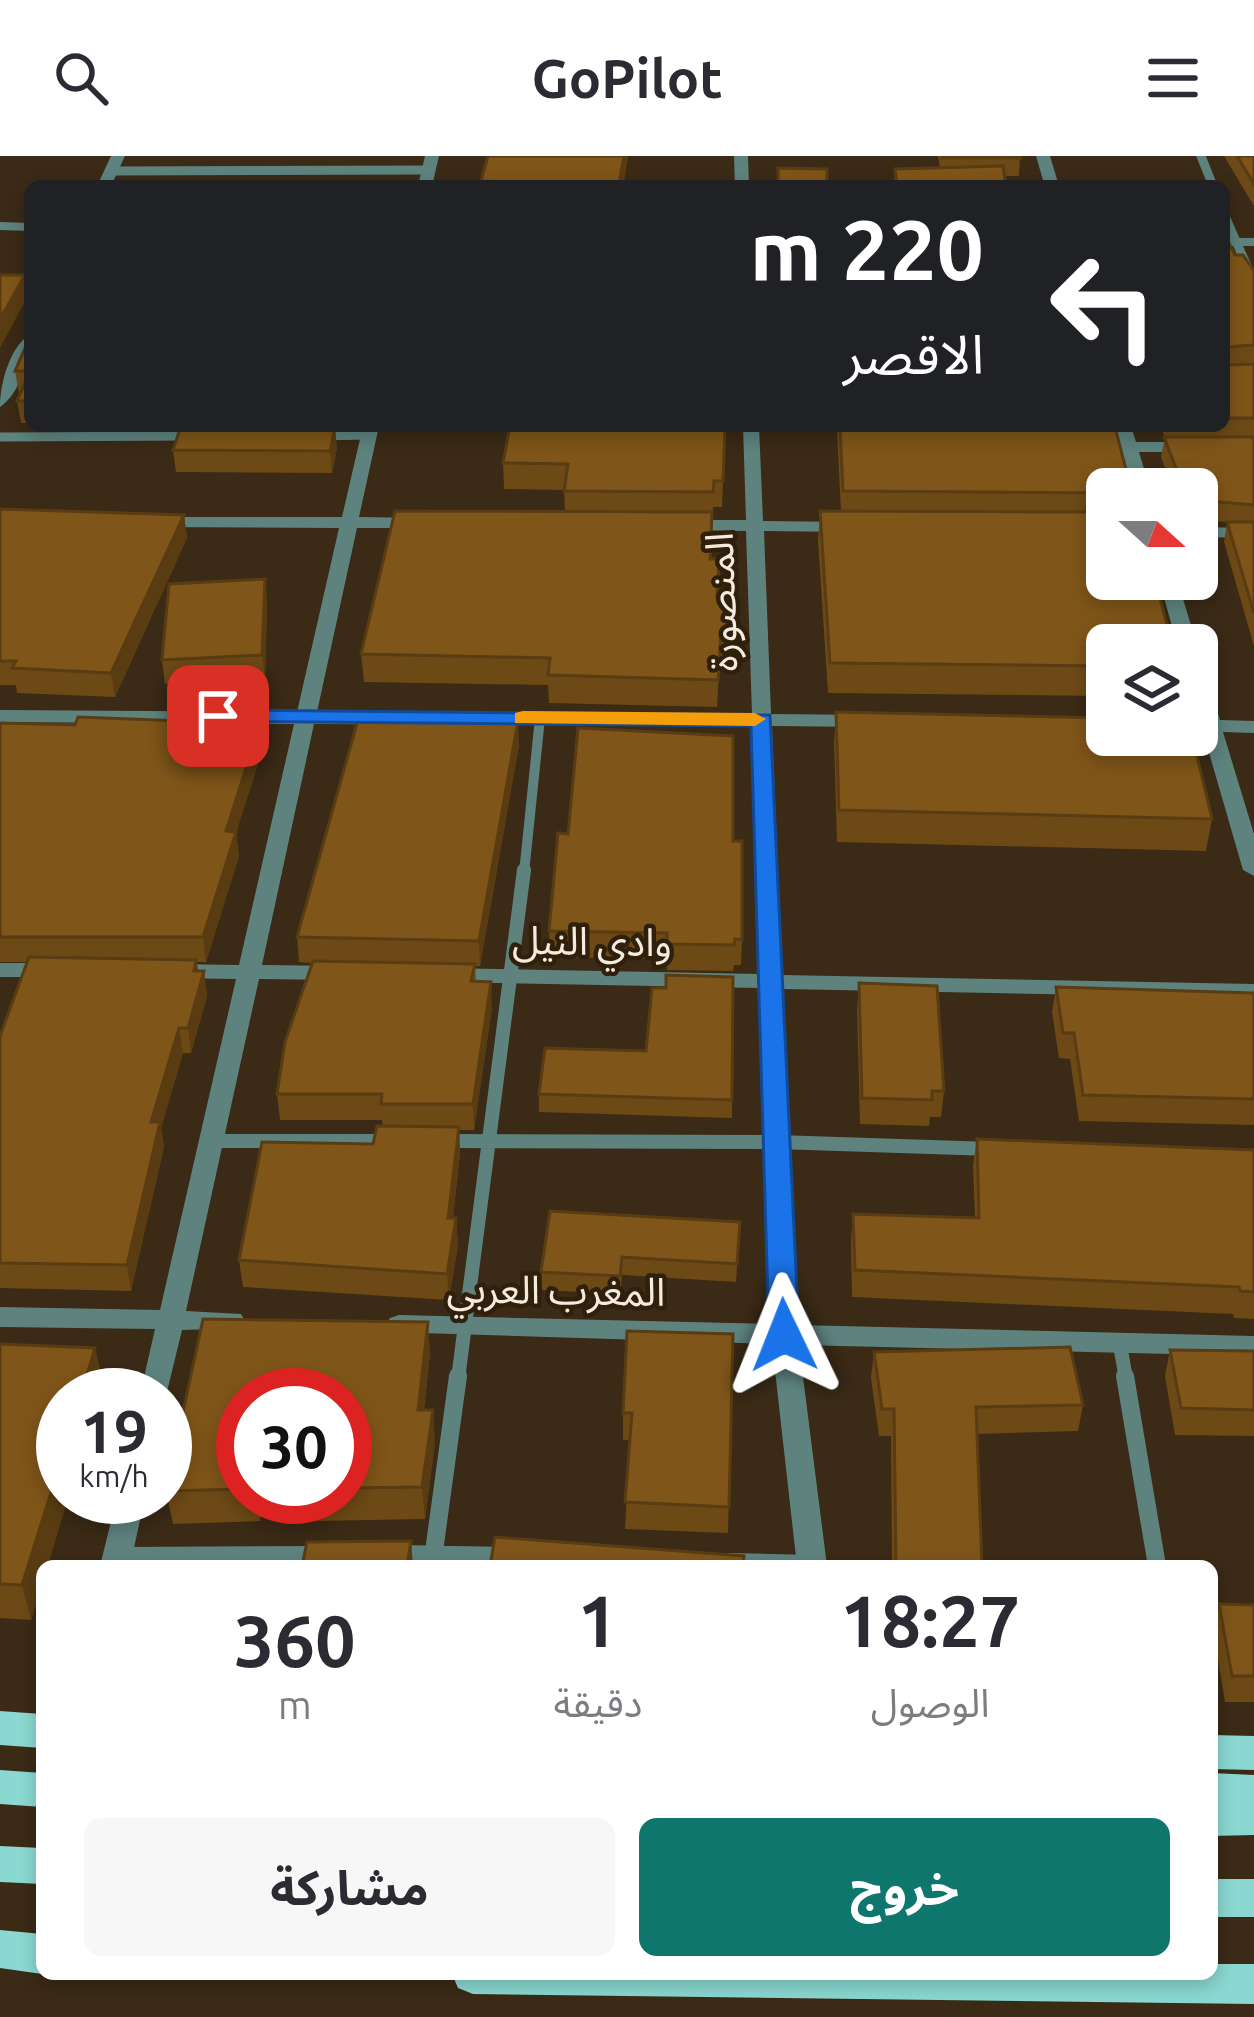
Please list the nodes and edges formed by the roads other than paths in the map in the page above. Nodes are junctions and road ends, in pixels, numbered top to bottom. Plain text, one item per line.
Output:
1 (111, 171) edge
2 (428, 171) edge
3 (1230, 242) edge
4 (1254, 242) edge
5 (1254, 282) edge
6 (24, 357) edge
7 (0, 402) edge
8 (356, 432) edge
9 (370, 432) edge
10 (751, 432) edge
11 (1125, 432) edge
12 (0, 436) edge
13 (208, 436) edge
14 (300, 436) edge
15 (1129, 447) junction
16 (1254, 447) edge
17 (1136, 468) edge
18 (140, 522) edge
19 (350, 522) junction
20 (445, 523) edge
21 (659, 525) edge
22 (754, 526) junction
23 (872, 527) edge
24 (1218, 532) edge
25 (1254, 532) edge
26 (0, 716) edge
27 (306, 717) junction
28 (540, 718) junction
29 (762, 719) junction
30 (900, 722) edge
31 (1218, 726) edge
32 (1254, 727) edge
33 (1214, 756) edge
34 (1254, 870) edge
35 (0, 970) edge
36 (91, 970) edge
37 (136, 971) edge
38 (249, 972) junction
39 (369, 974) edge
40 (417, 974) edge
41 (513, 976) junction
42 (771, 980) junction
43 (1254, 991) edge
44 (211, 1141) junction
45 (490, 1141) junction
46 (777, 1142) junction
47 (1016, 1149) edge
48 (0, 1317) edge
49 (171, 1320) junction
50 (261, 1322) edge
51 (373, 1324) edge
52 (463, 1327) junction
53 (784, 1335) junction
54 (1120, 1345) junction
55 (1254, 1346) edge
56 (160, 1368) edge
57 (125, 1524) edge
58 (344, 1554) edge
59 (388, 1554) edge
60 (528, 1556) edge
61 (117, 1560) edge
62 (149, 1560) edge
63 (433, 1560) edge
64 (811, 1560) edge
65 (1156, 1560) edge
66 (0, 1729) edge
67 (36, 1731) edge
68 (1218, 1752) edge
69 (1254, 1753) edge
70 (0, 1787) edge
71 (36, 1788) edge
72 (1218, 1790) edge
73 (1254, 1792) edge
74 (1254, 1817) edge
75 (1218, 1818) edge
76 (0, 1864) edge
77 (36, 1866) edge
78 (1218, 1898) edge
79 (1254, 1898) edge
80 (0, 1949) edge
81 (36, 1953) edge
82 (942, 1980) edge
83 (1254, 1984) edge

1 - 2 lane
3 - 4 street
3 - 5 lane
6 - 7 street
8 - 14 lane
9 - 19 street
10 - 22 street, المنصورة
11 - 15 street
12 - 13 lane
15 - 16 street
15 - 17 street
18 - 19 street
19 - 20 street
19 - 27 street
21 - 22 street
22 - 23 street
22 - 29 street, المنصورة
24 - 25 street
26 - 27 street
27 - 28 street
27 - 38 street
28 - 29 street
28 - 41 lane
29 - 30 street
29 - 42 street, المنصورة
31 - 32 street
33 - 34 street
35 - 36 street
37 - 38 street
38 - 39 street
38 - 44 street
40 - 41 street, وادي النيل
41 - 42 street, وادي النيل
41 - 45 lane
42 - 43 street, وادي النيل
42 - 46 street, المنصورة
44 - 45 lane
44 - 49 street
45 - 46 lane
45 - 52 lane
46 - 47 lane
46 - 53 street, المنصورة
48 - 49 street
49 - 50 street
49 - 56 street
51 - 52 street, المغرب العربي
52 - 53 street, المغرب العربي
52 - 63 lane
53 - 54 street, المغرب العربي
53 - 64 street, المنصورة
54 - 55 street, المغرب العربي
54 - 65 lane
57 - 61 street
58 - 62 lane
59 - 63 lane
60 - 63 lane
66 - 67 main road
68 - 69 main road
70 - 71 main road
72 - 73 main road
74 - 75 main road
76 - 77 main road
78 - 79 main road
80 - 81 main road
82 - 83 main road

